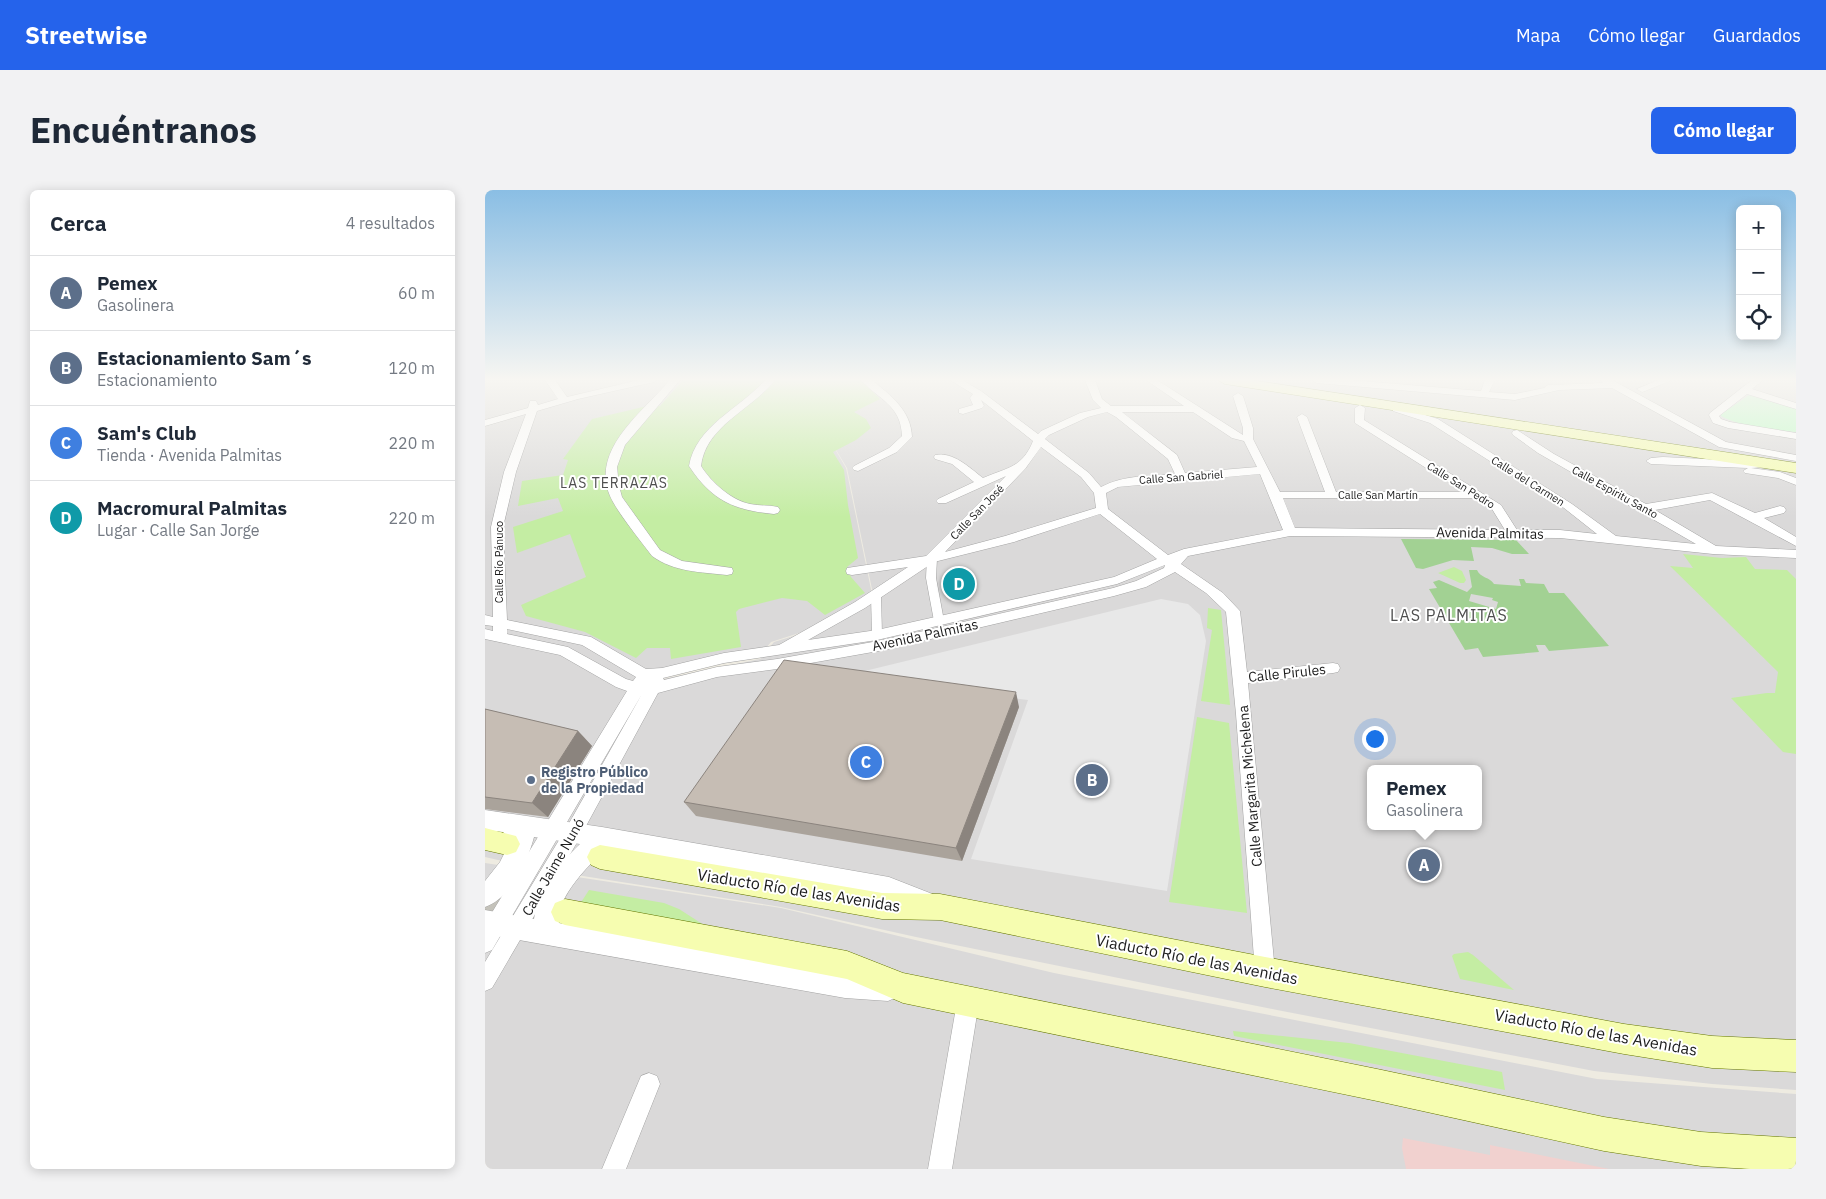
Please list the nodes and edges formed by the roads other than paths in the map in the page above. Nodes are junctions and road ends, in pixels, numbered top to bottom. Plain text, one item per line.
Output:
1 (526, 426) edge
2 (635, 426) edge
3 (717, 426) edge
4 (906, 426) edge
5 (1020, 426) edge
6 (1060, 426) edge
7 (1133, 426) edge
8 (1219, 426) edge
9 (1247, 426) edge
10 (1305, 426) edge
11 (1366, 426) edge
12 (1441, 426) edge
13 (1526, 426) edge
14 (1688, 426) edge
15 (1731, 426) edge
16 (1517, 433) dead end
17 (1796, 436) edge
18 (1248, 439) junction
19 (1039, 440) junction
20 (939, 457) dead end
21 (1796, 458) edge
22 (1651, 461) dead end
23 (1696, 463) junction
24 (1773, 465) junction
25 (1021, 467) junction
26 (858, 468) dead end
27 (1263, 470) junction
28 (1793, 476) edge
29 (1182, 478) junction
30 (981, 482) junction
31 (1100, 492) junction
32 (1276, 495) junction
33 (1332, 495) junction
34 (1479, 495) junction
35 (942, 501) dead end
36 (1644, 508) junction
37 (774, 510) dead end
38 (1102, 510) junction
39 (1780, 510) dead end
40 (1754, 517) junction
41 (1290, 532) junction
42 (1513, 533) junction
43 (1614, 541) junction
44 (1796, 542) edge
45 (1714, 550) junction
46 (1796, 554) edge
47 (932, 558) junction
48 (1170, 562) junction
49 (852, 570) dead end
50 (727, 571) dead end
51 (876, 594) junction
52 (939, 621) junction
53 (495, 627) edge
54 (485, 634) edge
55 (877, 635) junction
56 (778, 658) junction
57 (1333, 668) dead end
58 (1241, 678) junction
59 (649, 681) junction
60 (485, 820) edge
61 (563, 832) junction
62 (500, 836) edge
63 (601, 847) junction
64 (485, 896) edge
65 (556, 922) junction
66 (496, 929) edge
67 (1265, 972) junction
68 (485, 981) edge
69 (968, 1002) junction
70 (1796, 1056) edge
71 (649, 1084) dead end
72 (1796, 1155) edge
73 (614, 1169) edge
74 (940, 1169) edge

1 - 53 street, Calle Río Pánuco
2 - 50 street
3 - 37 street
4 - 26 street
5 - 19 street
6 - 19 street, Calle San José
7 - 29 street
8 - 18 street
9 - 18 street
10 - 33 street
11 - 34 street, Calle San Pedro
12 - 43 street, Calle del Carmen
13 - 24 main road
14 - 21 street
15 - 17 street
16 - 36 street, Calle Espíritu Santo
18 - 27 street
19 - 25 street, Calle San José
19 - 31 street
20 - 30 street
22 - 23 street
23 - 24 street
23 - 28 street
24 - 28 main road
25 - 30 street
25 - 47 street, Calle San José
27 - 29 street, Calle San Gabriel
27 - 32 street
29 - 31 street, Calle San Gabriel
30 - 35 street
31 - 38 street
32 - 33 street, Calle San Martín
32 - 41 street
33 - 34 street, Calle San Martín
34 - 42 street, Calle San Pedro
36 - 40 street
36 - 45 street, Calle Espíritu Santo
38 - 47 street
38 - 48 street
39 - 40 street
40 - 44 street
41 - 42 street, Avenida Palmitas
41 - 48 street, Avenida Palmitas
42 - 43 street, Avenida Palmitas
43 - 45 street, Avenida Palmitas
45 - 46 street, Avenida Palmitas
47 - 49 street
47 - 51 street, Calle San José
47 - 52 street
48 - 52 street, Avenida Palmitas
48 - 56 street, Avenida Palmitas
48 - 58 street, Calle Margarita Michelena
51 - 55 street
51 - 56 street, Calle San José
52 - 55 street, Avenida Palmitas
53 - 54 street
53 - 59 street
55 - 56 street, Avenida Palmitas
56 - 59 street, Avenida Palmitas
57 - 58 street, Calle Pirules
58 - 67 street, Calle Margarita Michelena
59 - 61 street, Calle Jaime Nunó
60 - 62 street
61 - 62 street
61 - 63 street
61 - 66 street, Calle Jaime Nunó
62 - 64 street
63 - 65 street
63 - 67 main road, Viaducto Río de las Avenidas
65 - 66 street
65 - 69 main road
66 - 68 street, Calle Jaime Nunó
67 - 70 main road, Viaducto Río de las Avenidas
69 - 72 main road
69 - 74 street
71 - 73 street

